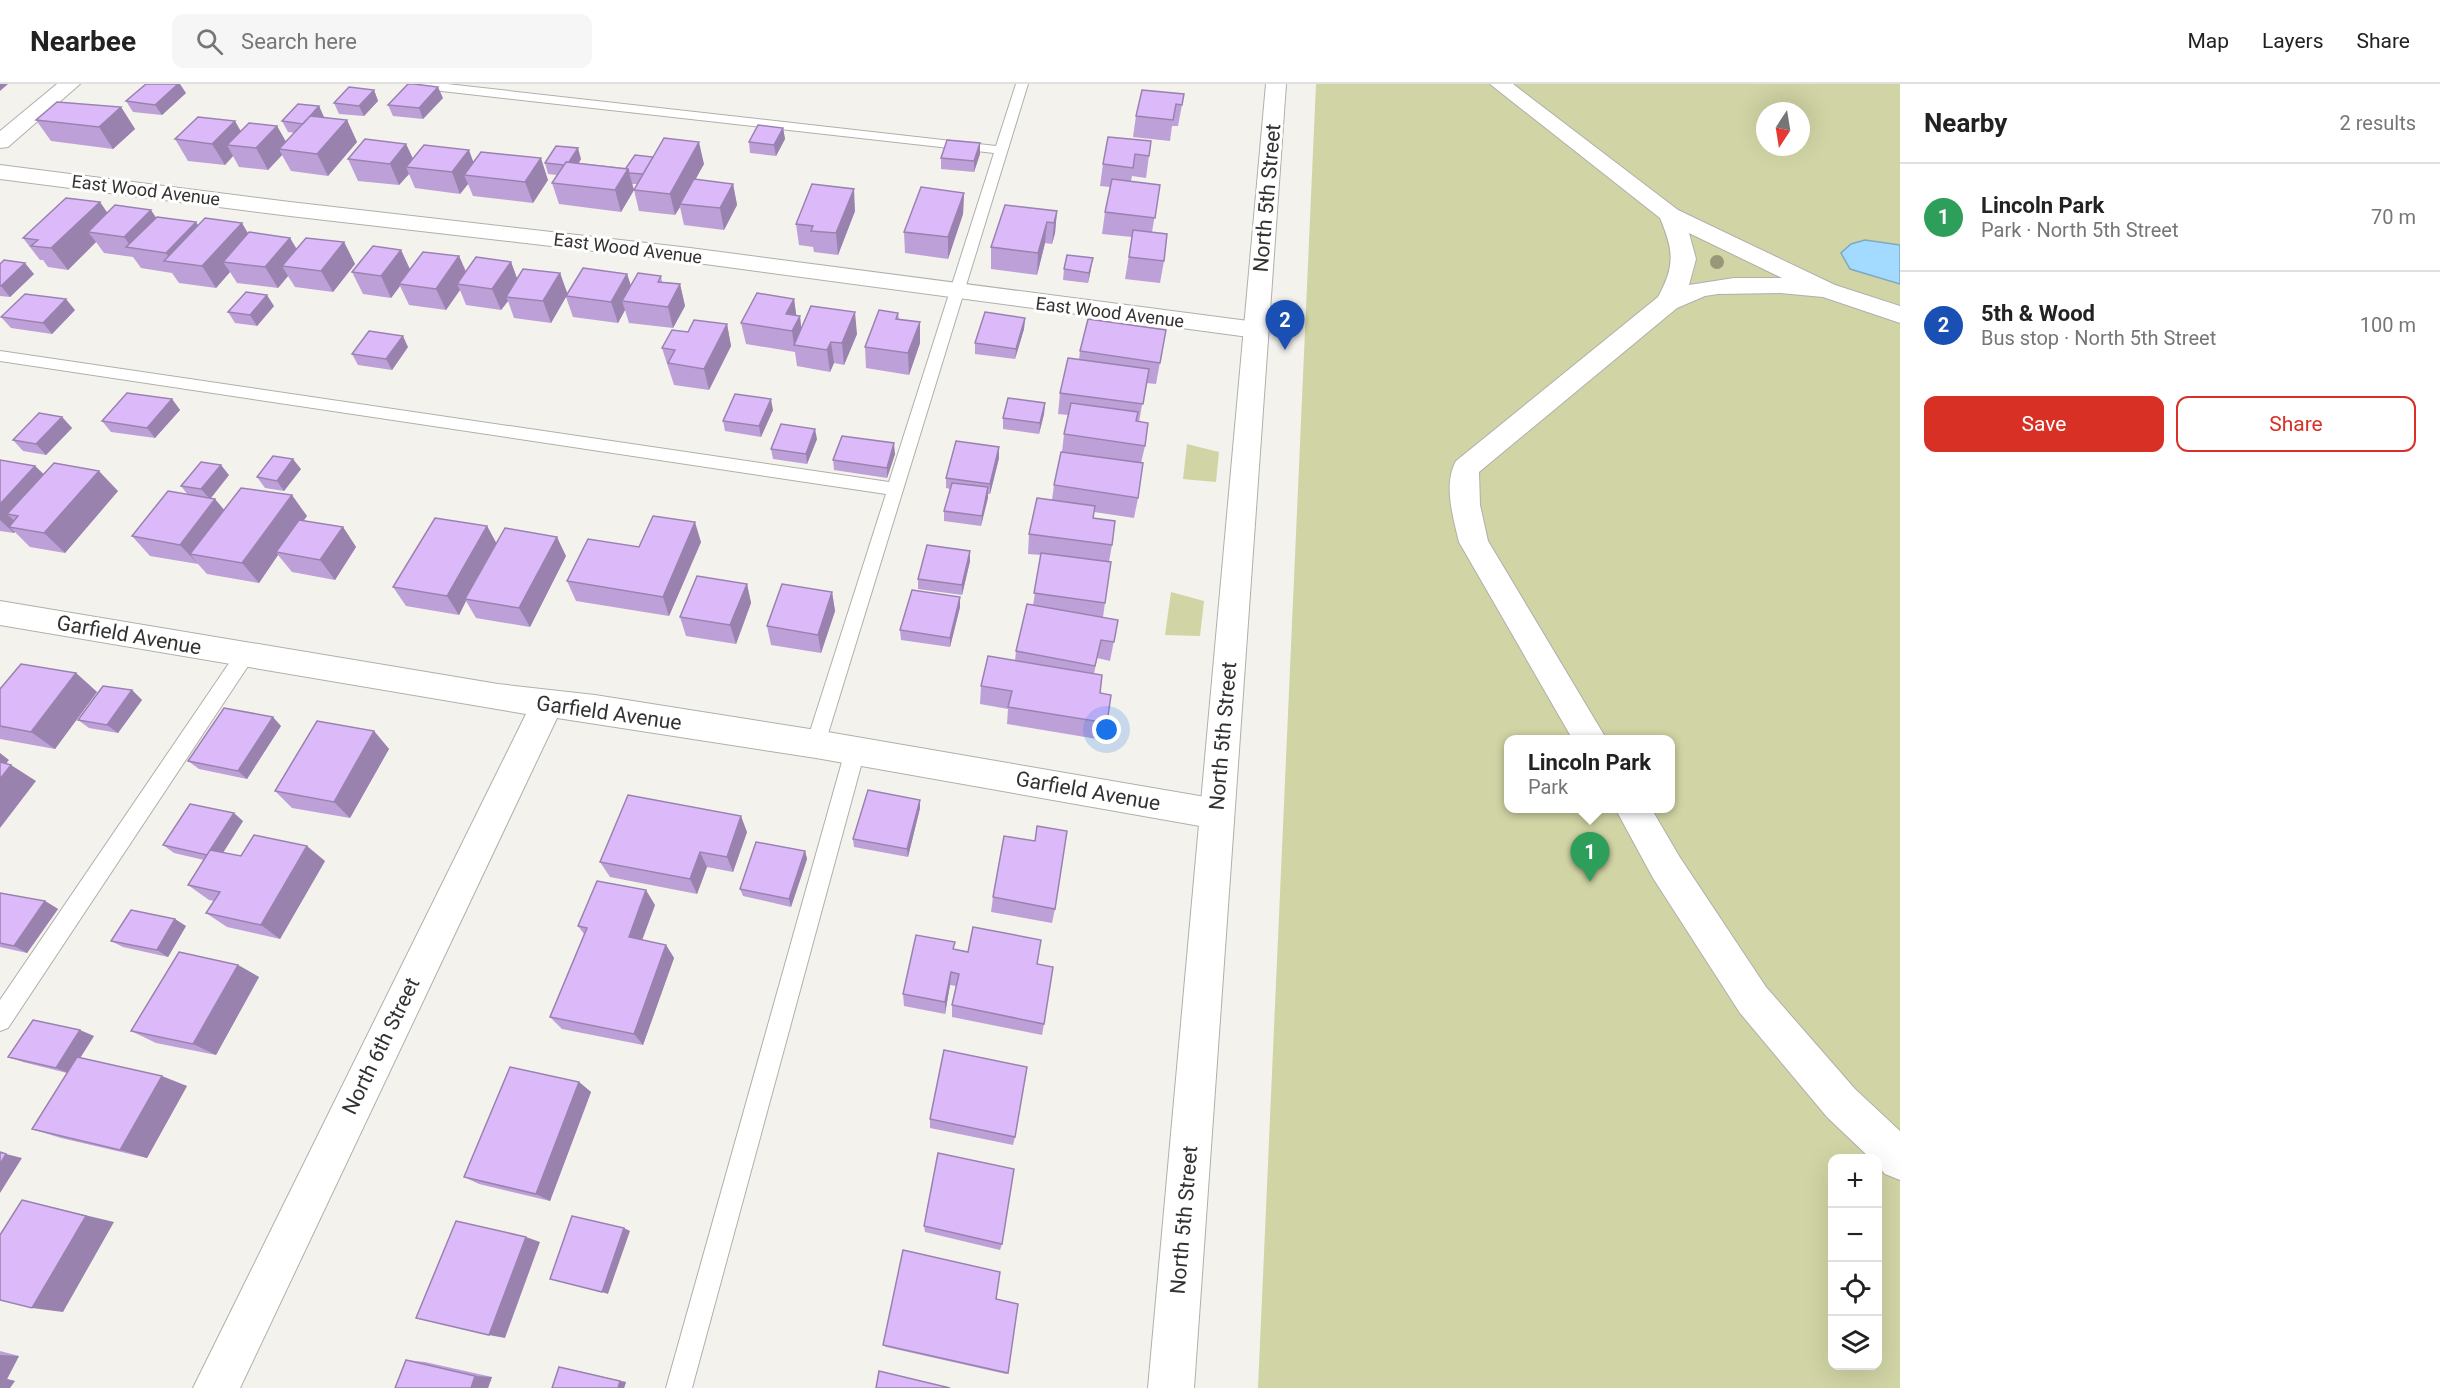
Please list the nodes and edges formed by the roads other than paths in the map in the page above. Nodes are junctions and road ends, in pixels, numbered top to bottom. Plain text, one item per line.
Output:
1 (70, 84) edge
2 (415, 84) edge
3 (1022, 84) edge
4 (1276, 84) edge
5 (1500, 84) edge
6 (0, 142) edge
7 (1002, 150) junction
8 (0, 171) edge
9 (1670, 215) junction
10 (1826, 290) junction
11 (957, 292) junction
12 (1668, 302) junction
13 (1900, 315) edge
14 (1256, 330) junction
15 (0, 356) edge
16 (894, 489) junction
17 (0, 613) edge
18 (245, 655) junction
19 (547, 704) junction
20 (1588, 735) edge
21 (816, 744) junction
22 (855, 751) junction
23 (1635, 813) edge
24 (1217, 814) junction
25 (0, 1020) edge
26 (1900, 1159) edge
27 (216, 1388) edge
28 (679, 1388) edge
29 (1171, 1388) edge

1 - 6 street
2 - 7 lane
3 - 7 lane
4 - 14 street, North 5th Street
5 - 9 street
7 - 11 lane
8 - 11 street, East Wood Avenue
9 - 10 street
9 - 12 street
10 - 12 street
10 - 13 street
11 - 14 street, East Wood Avenue
11 - 16 lane
12 - 20 street
14 - 24 street, North 5th Street
15 - 16 lane
16 - 21 lane
17 - 18 street, Garfield Avenue
18 - 19 street, Garfield Avenue
18 - 25 lane
19 - 21 street, Garfield Avenue
19 - 27 street, North 6th Street
21 - 22 street, Garfield Avenue
22 - 24 street, Garfield Avenue
22 - 28 lane
23 - 26 street
24 - 29 street, North 5th Street

